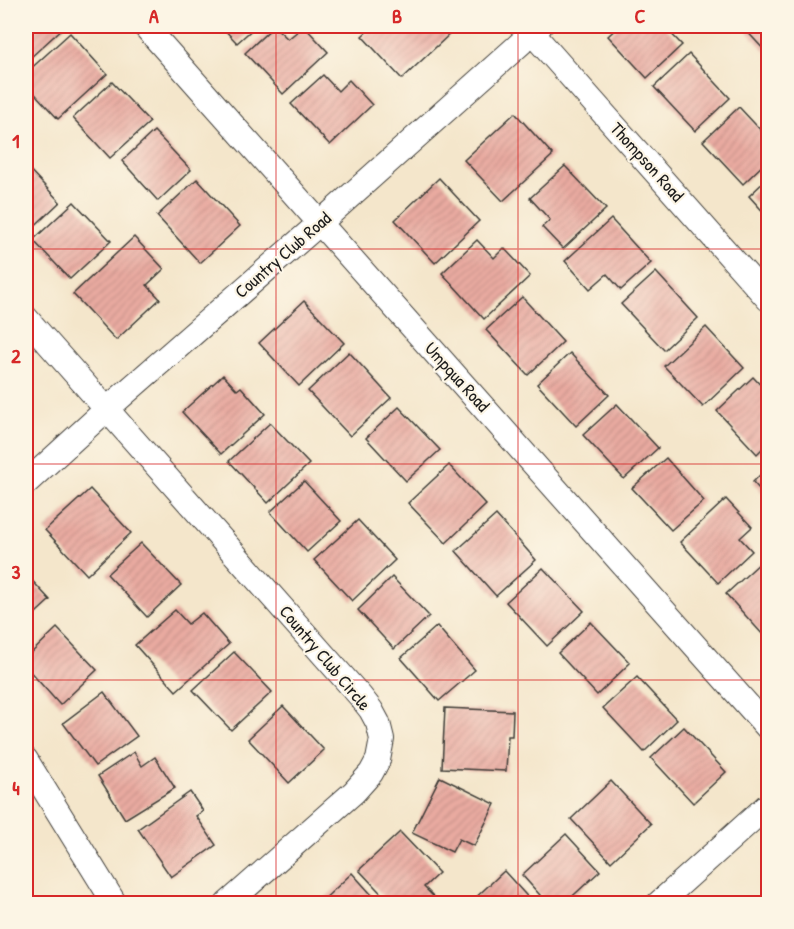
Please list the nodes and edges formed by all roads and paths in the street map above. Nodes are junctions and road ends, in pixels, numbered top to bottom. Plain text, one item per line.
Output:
1 (146, 26) edge
2 (533, 28) edge
3 (321, 222) junction
4 (768, 298) edge
5 (26, 318) edge
6 (107, 409) junction
7 (26, 483) edge
8 (768, 728) edge
9 (26, 760) edge
10 (768, 805) edge
11 (116, 903) edge
12 (227, 903) edge
13 (658, 903) edge

1 - 3 street, Umpqua Road
2 - 3 street, Country Club Road
2 - 4 street, Thompson Road
3 - 6 street, Country Club Road
3 - 8 street, Umpqua Road
5 - 6 street, Country Club Circle
6 - 7 street, Country Club Road
6 - 12 street, Country Club Circle
9 - 11 street
10 - 13 street

